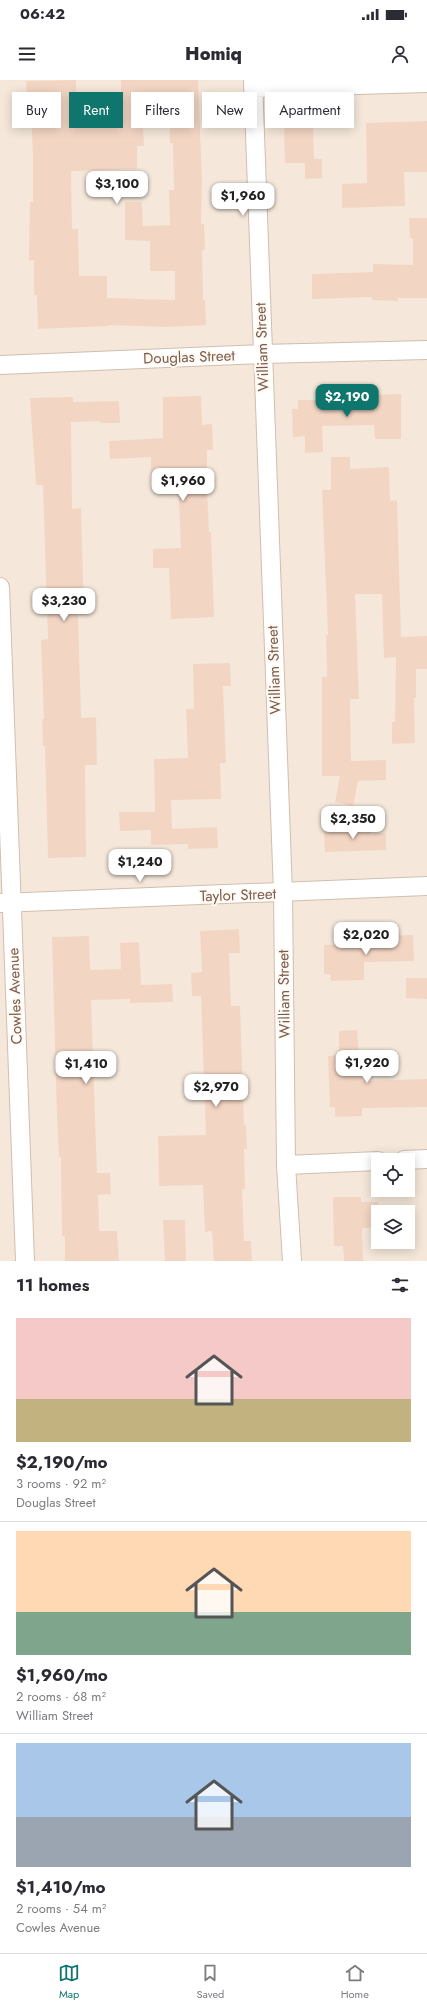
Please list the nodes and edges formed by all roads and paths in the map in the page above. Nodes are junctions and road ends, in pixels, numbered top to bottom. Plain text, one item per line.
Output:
1 (427, 83) edge
2 (253, 84) edge
3 (427, 350) edge
4 (262, 354) junction
5 (0, 365) edge
6 (0, 587) edge
7 (427, 886) edge
8 (283, 893) junction
9 (6, 903) edge
10 (427, 1159) edge
11 (415, 1160) edge
12 (371, 1161) edge
13 (286, 1165) junction
14 (25, 1261) edge
15 (292, 1261) edge

1 - 2 street
2 - 4 street, William Street
3 - 4 street, Douglas Street
4 - 5 street, Douglas Street
4 - 8 street, William Street
6 - 9 street, Cowles Avenue
7 - 8 street, Taylor Street
8 - 9 street, Taylor Street
8 - 13 street, William Street
9 - 14 street, Cowles Avenue
10 - 11 street
12 - 13 street
13 - 15 street, William Street

